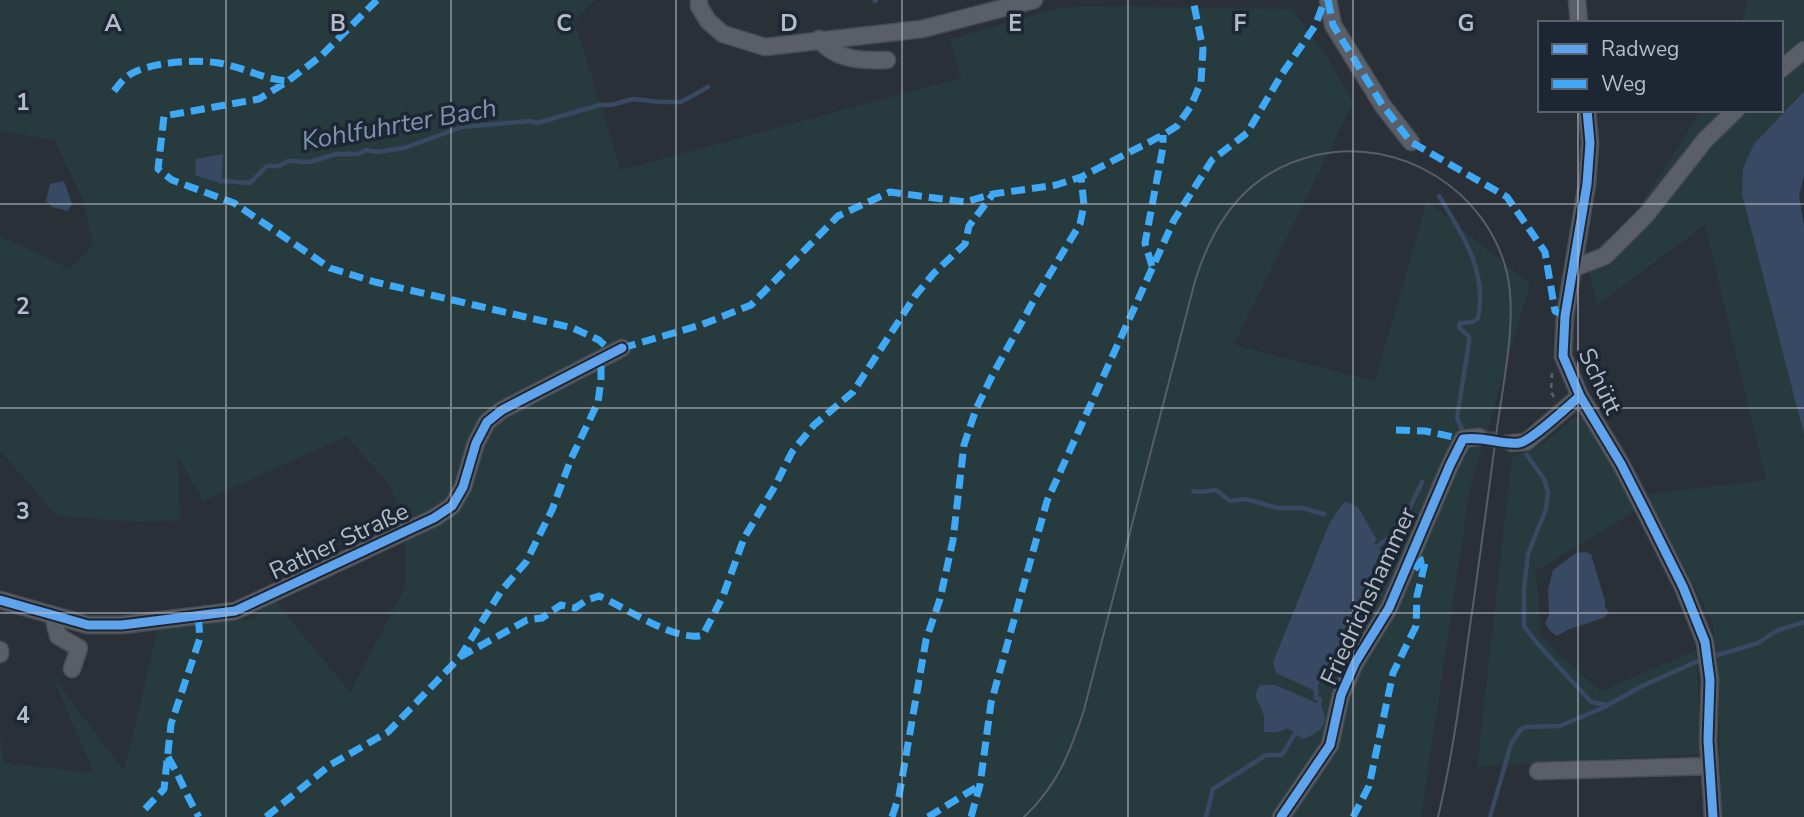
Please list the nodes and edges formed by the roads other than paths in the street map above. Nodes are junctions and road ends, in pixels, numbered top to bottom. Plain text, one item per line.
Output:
1 (699, 0) edge
2 (1034, 0) edge
3 (1328, 0) edge
4 (1577, 0) edge
5 (1579, 21) edge
6 (819, 39) junction
7 (1804, 50) edge
8 (887, 60) dead end
9 (1783, 67) edge
10 (1587, 112) edge
11 (1734, 112) edge
12 (1411, 142) dead end
13 (1574, 268) junction
14 (622, 348) dead end
15 (1580, 396) junction
16 (1479, 437) dead end
17 (1512, 443) tunnel mouth
18 (0, 600) edge
19 (53, 615) junction
20 (72, 669) dead end
21 (1710, 766) junction
22 (1538, 771) dead end
23 (1281, 817) edge
24 (1713, 817) edge

1 - 6 street
2 - 6 street
3 - 12 street
4 - 5 street
6 - 8 street
7 - 9 street
10 - 13 street, Schütt
11 - 13 street
13 - 15 street, Schütt
14 - 19 street, Rather Straße
15 - 17 street
15 - 21 street, Schütt
16 - 23 street, Friedrichshammer
18 - 19 street, Rather Straße
19 - 20 street
21 - 22 street
21 - 24 street, Schütt

